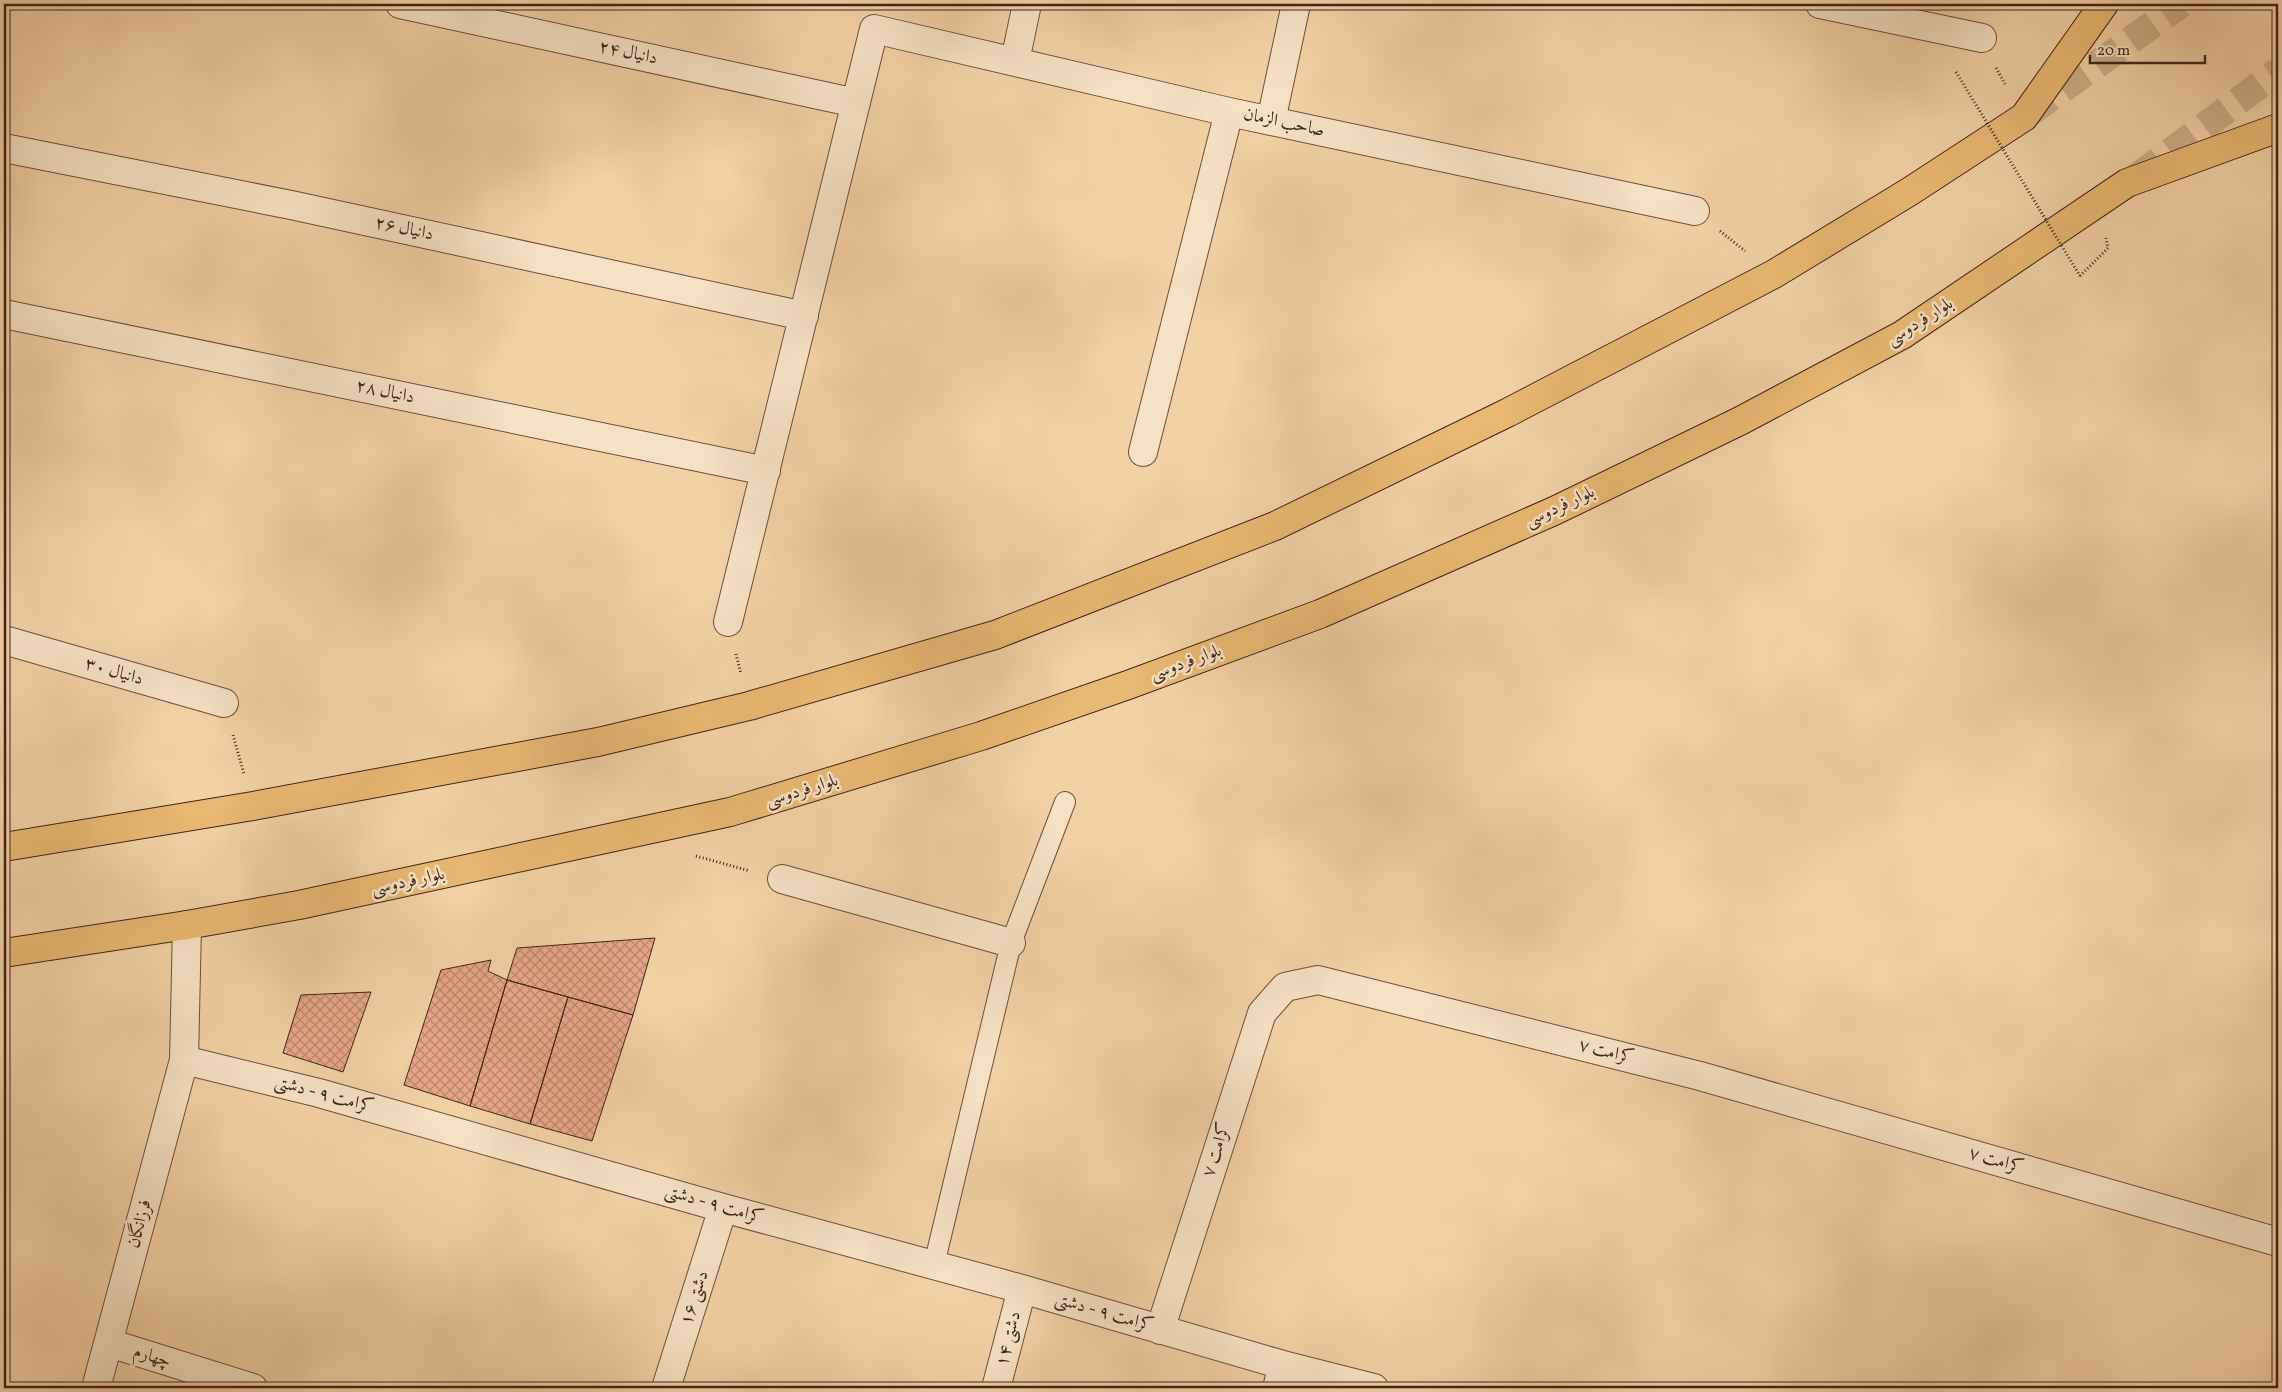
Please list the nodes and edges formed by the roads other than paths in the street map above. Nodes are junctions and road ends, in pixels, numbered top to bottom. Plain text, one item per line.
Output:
1 (400, 4) edge
2 (1027, 4) edge
3 (1296, 4) edge
4 (1820, 4) edge
5 (2104, 4) edge
6 (1987, 49) road end
7 (1015, 61) junction
8 (856, 103) junction
9 (1228, 112) junction
10 (1271, 120) junction
11 (2278, 128) edge
12 (4, 148) edge
13 (1695, 211) road end
14 (4, 314) edge
15 (804, 316) junction
16 (1143, 452) dead end
17 (766, 471) junction
18 (728, 622) road end
19 (4, 640) edge
20 (224, 703) road end
21 (1065, 802) dead end
22 (4, 846) edge
23 (782, 879) road end
24 (187, 925) junction
25 (1011, 943) junction
26 (4, 953) edge
27 (184, 1060) junction
28 (723, 1208) junction
29 (2278, 1242) edge
30 (934, 1265) junction
31 (1022, 1289) junction
32 (1160, 1330) junction
33 (109, 1343) junction
34 (1280, 1377) edge
35 (96, 1388) edge
36 (253, 1388) edge
37 (666, 1388) edge
38 (996, 1388) edge
39 (1374, 1388) edge

1 - 8 street, دانیال ۲۴
2 - 7 street
3 - 10 street
4 - 6 street
5 - 22 main road
7 - 8 street, صاحب الزمان
7 - 9 street, صاحب الزمان
8 - 15 street
9 - 10 street, صاحب الزمان
9 - 16 street
10 - 13 street, صاحب الزمان
11 - 24 main road, بلوار فردوسی
12 - 15 street, دانیال ۲۶
14 - 17 street, دانیال ۲۸
15 - 17 street
17 - 18 street
19 - 20 street, دانیال ۳۰
21 - 25 lane
23 - 25 street
24 - 26 main road, بلوار فردوسی
24 - 27 street
25 - 30 lane
27 - 28 street, کرامت ۹ - دشتی
27 - 33 street, فرزانگان
28 - 30 street, کرامت ۹ - دشتی
28 - 37 street, دشتی ۱۶
29 - 32 street, کرامت ۷
30 - 31 street, کرامت ۹ - دشتی
31 - 32 street, کرامت ۹ - دشتی
31 - 38 street, دشتی ۱۴
32 - 34 street, کرامت ۹ - دشتی
33 - 35 street, فرزانگان
33 - 36 street, چهارم
34 - 39 street, کرامت ۹ - دشتی

